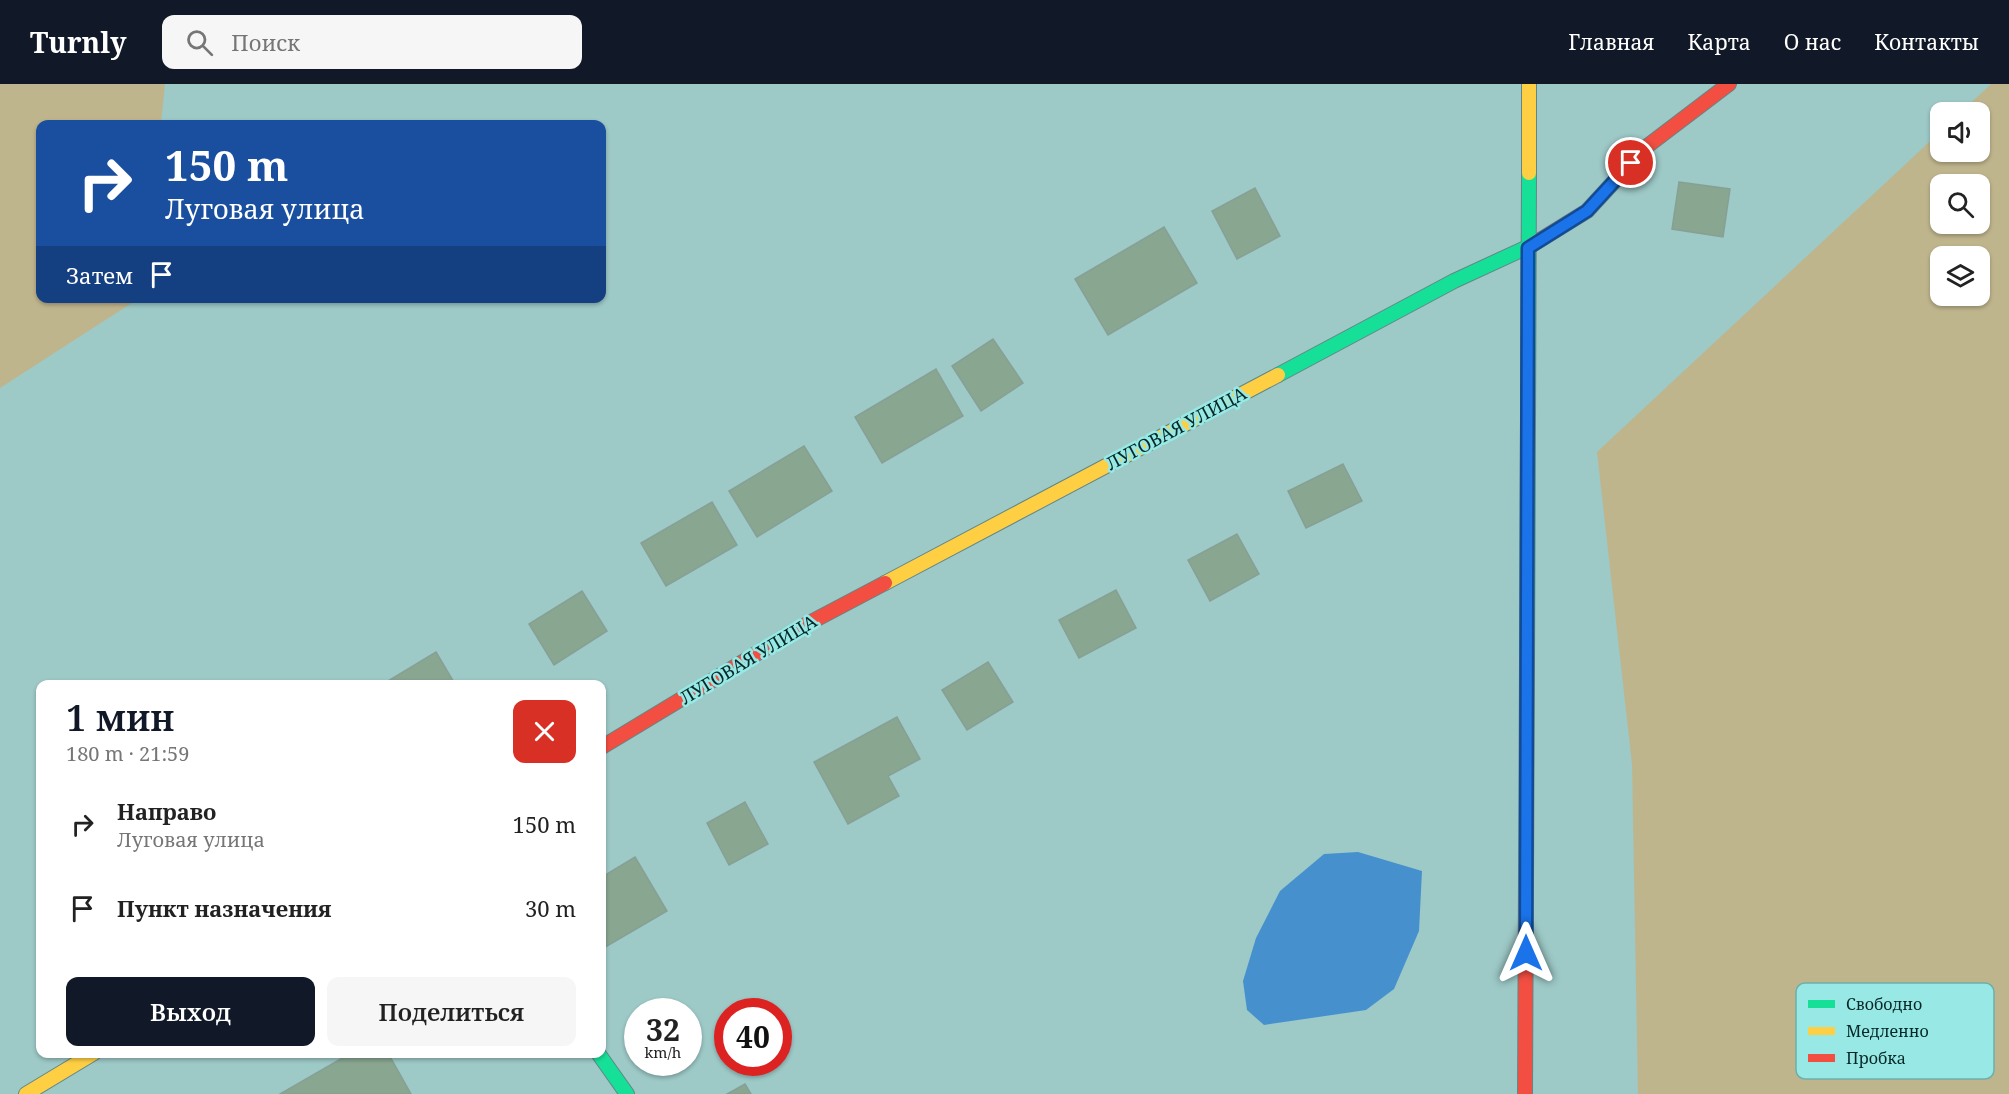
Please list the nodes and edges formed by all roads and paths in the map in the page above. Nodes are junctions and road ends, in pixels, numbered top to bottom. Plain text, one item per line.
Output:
1 (1529, 84) edge
2 (1729, 84) edge
3 (1528, 248) junction
4 (606, 745) edge
5 (86, 1058) edge
6 (602, 1058) edge
7 (26, 1094) edge
8 (627, 1094) edge
9 (1525, 1094) edge

1 - 3 street
2 - 3 street, ЛУГОВАЯ УЛИЦА
3 - 4 street, ЛУГОВАЯ УЛИЦА
3 - 9 street
5 - 7 street
6 - 8 street

